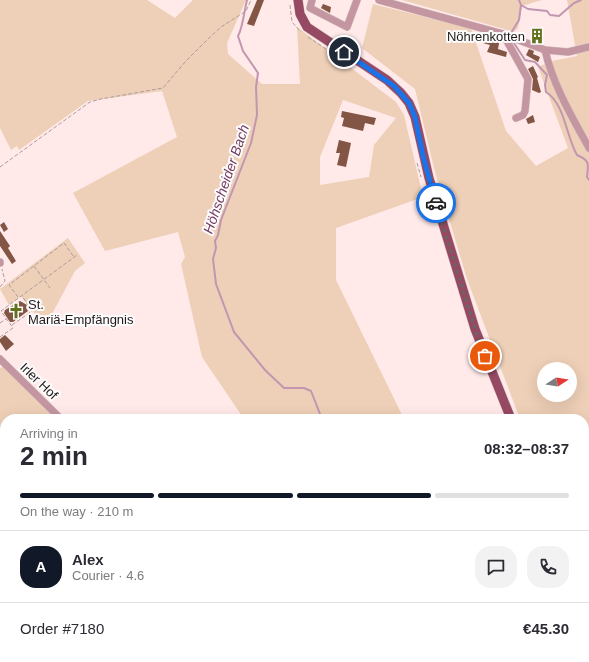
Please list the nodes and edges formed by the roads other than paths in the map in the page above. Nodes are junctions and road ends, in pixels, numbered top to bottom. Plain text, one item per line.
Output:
1 (298, 0) edge
2 (312, 0) edge
3 (357, 0) edge
4 (379, 0) edge
5 (506, 35) junction
6 (589, 47) edge
7 (545, 50) junction
8 (516, 118) dead end
9 (589, 148) edge
10 (0, 359) edge
11 (56, 414) edge
12 (509, 414) edge

1 - 12 main road
2 - 3 street
4 - 5 street
5 - 7 street
5 - 8 street
6 - 7 street
7 - 9 street
10 - 11 street, Irler Hof

